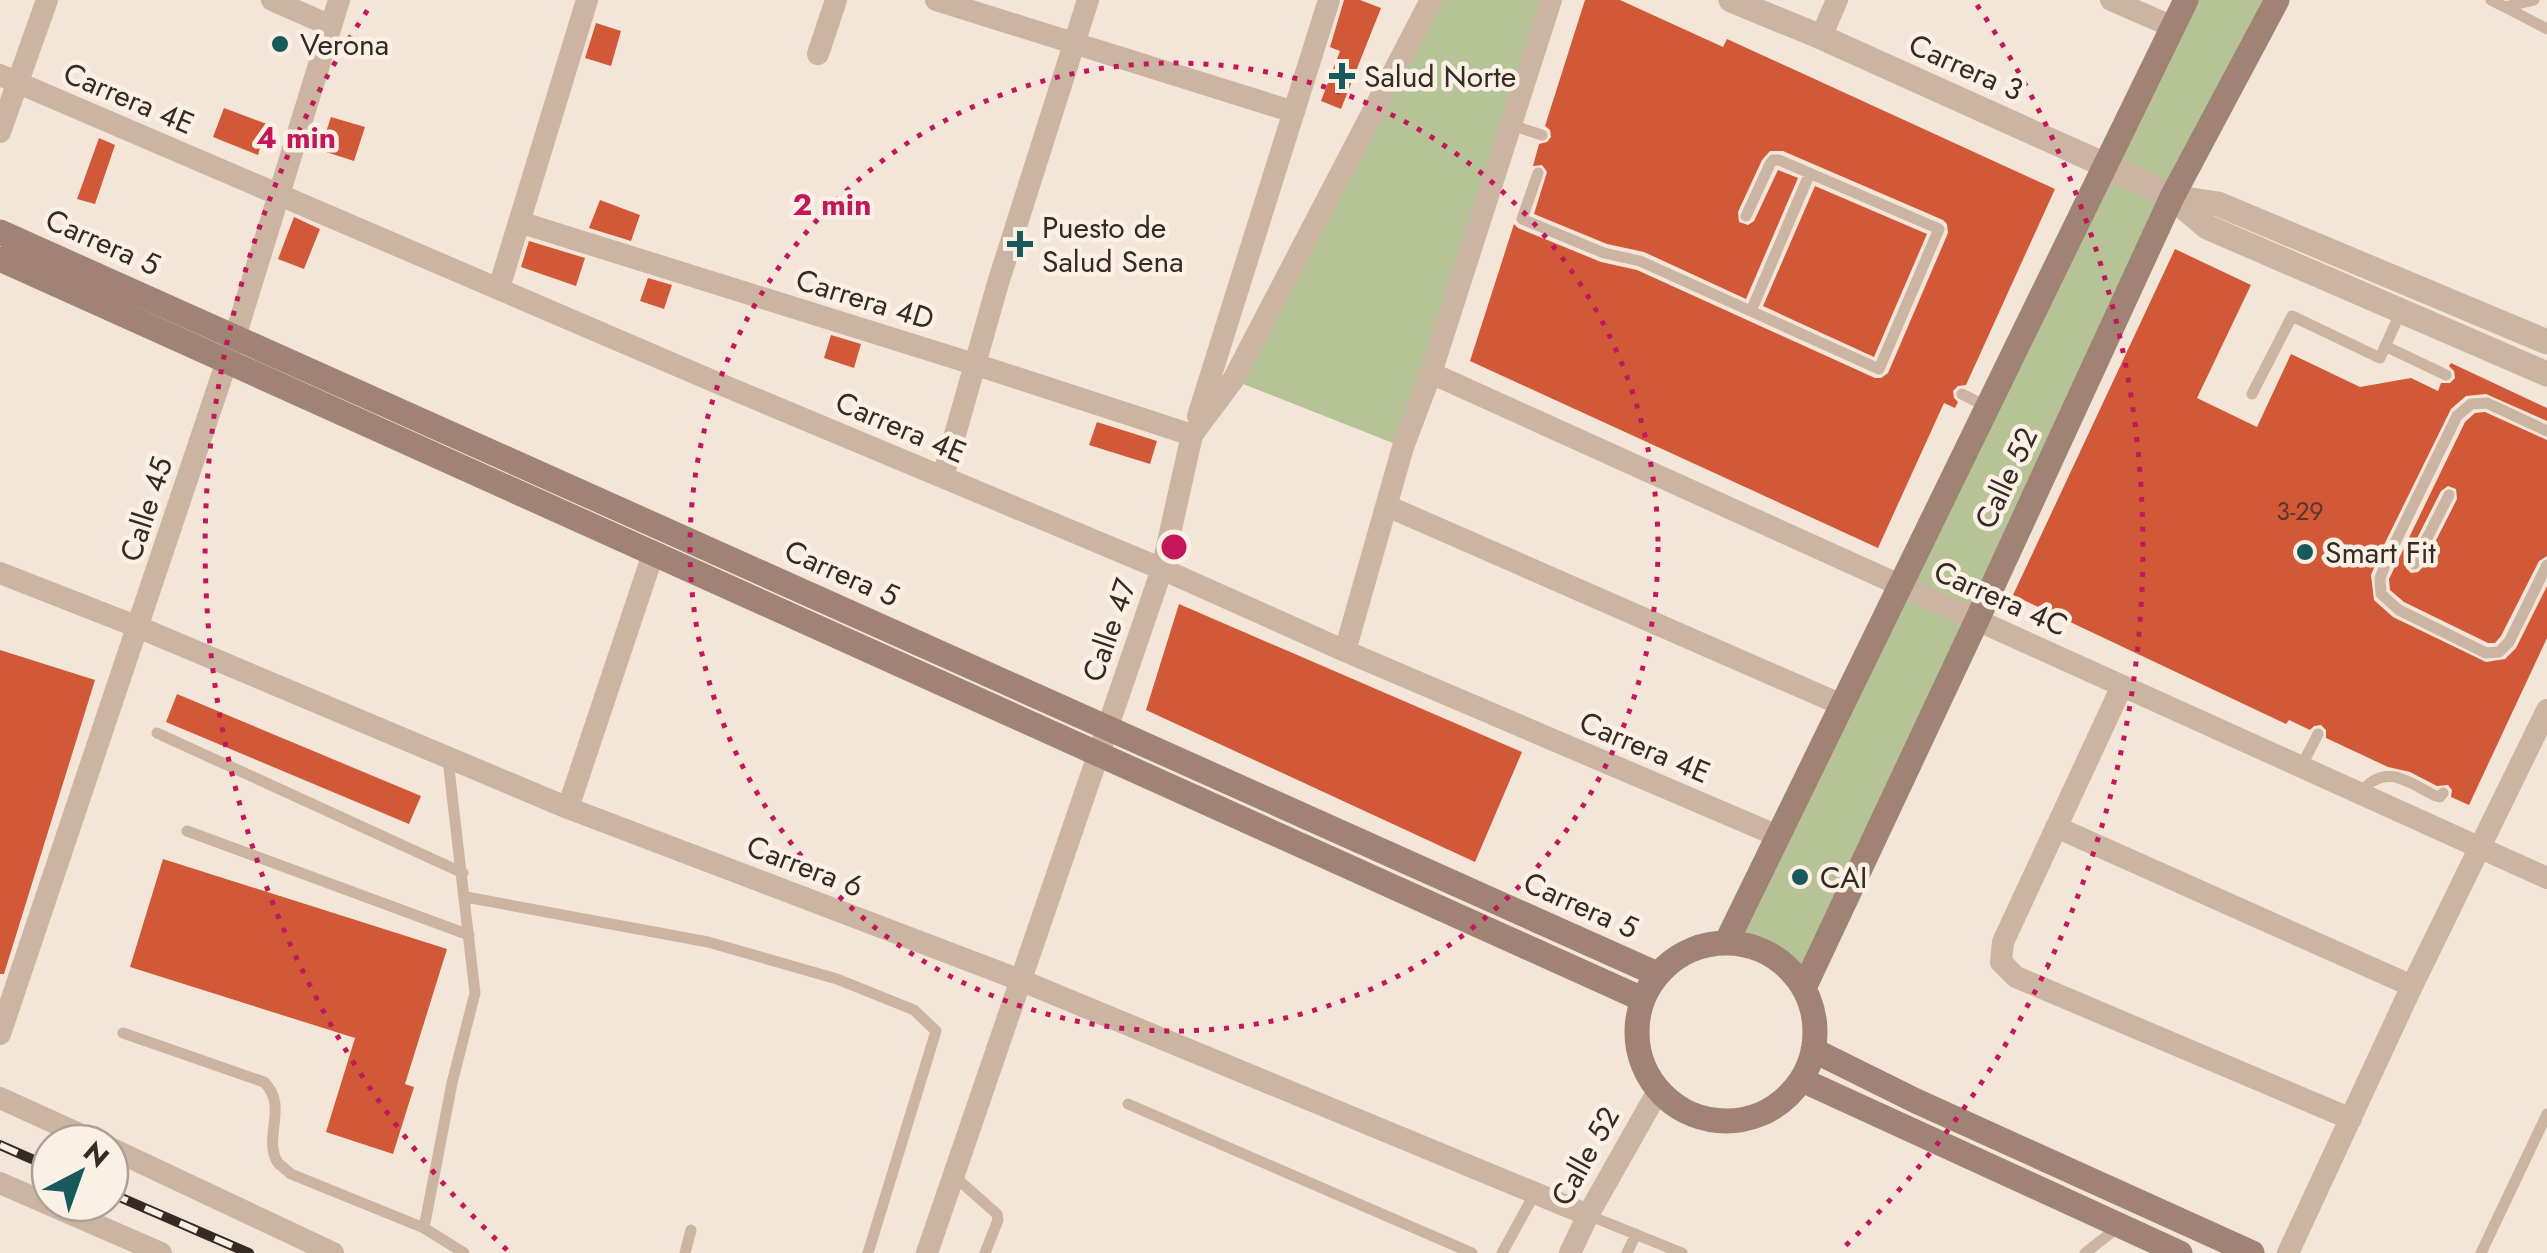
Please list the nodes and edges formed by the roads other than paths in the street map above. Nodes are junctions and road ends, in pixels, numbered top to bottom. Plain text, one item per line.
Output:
1 (47, 0) edge
2 (272, 0) edge
3 (339, 0) edge
4 (588, 0) edge
5 (836, 0) edge
6 (936, 0) edge
7 (1088, 0) edge
8 (1330, 0) edge
9 (1432, 0) edge
10 (1551, 0) edge
11 (1731, 0) edge
12 (1836, 0) edge
13 (2111, 0) edge
14 (2186, 0) edge
15 (2276, 0) edge
16 (2491, 0) edge
17 (2534, 0) edge
18 (2505, 8) junction
19 (331, 26) junction
20 (2173, 27) junction
21 (2547, 29) edge
22 (1820, 37) junction
23 (1074, 44) junction
24 (818, 54) dead end
25 (9, 79) edge
26 (1294, 112) junction
27 (1511, 125) junction
28 (0, 132) edge
29 (1542, 135) dead end
30 (2106, 165) junction
31 (1538, 173) dead end
32 (1810, 173) junction
33 (279, 194) junction
34 (2172, 197) junction
35 (1746, 216) dead end
36 (519, 222) junction
37 (0, 232) edge
38 (0, 259) edge
39 (498, 288) junction
40 (1751, 311) junction
41 (2401, 311) junction
42 (2547, 342) edge
43 (2385, 346) junction
44 (231, 349) junction
45 (974, 364) junction
46 (1430, 373) junction
47 (2446, 374) dead end
48 (2547, 374) edge
49 (1962, 394) dead end
50 (2252, 394) dead end
51 (1988, 407) junction
52 (2547, 431) edge
53 (1192, 435) junction
54 (943, 477) junction
55 (2448, 495) dead end
56 (1387, 506) junction
57 (653, 554) junction
58 (2414, 564) dead end
59 (2547, 565) edge
60 (1162, 569) junction
61 (0, 574) edge
62 (1900, 586) junction
63 (1977, 620) junction
64 (138, 627) junction
65 (1345, 650) junction
66 (2122, 686) junction
67 (1842, 705) junction
68 (2547, 710) edge
69 (1107, 728) junction
70 (157, 733) dead end
71 (2318, 734) dead end
72 (1098, 754) junction
73 (448, 760) junction
74 (2301, 767) junction
75 (2443, 793) dead end
76 (2361, 794) junction
77 (568, 808) junction
78 (2056, 827) junction
79 (187, 831) dead end
80 (1778, 836) junction
81 (2480, 848) junction
82 (463, 873) junction
83 (2547, 878) edge
84 (466, 897) junction
85 (470, 935) junction
86 (1726, 942) junction
87 (1657, 974) junction
88 (1020, 980) junction
89 (2412, 986) junction
90 (1804, 988) junction
91 (1642, 999) junction
92 (123, 1033) dead end
93 (0, 1034) edge
94 (1814, 1050) junction
95 (1802, 1080) junction
96 (1658, 1091) junction
97 (0, 1098) edge
98 (1128, 1104) dead end
99 (2547, 1114) edge
100 (2350, 1119) junction
101 (56, 1123) edge
102 (130, 1157) edge
103 (954, 1176) junction
104 (0, 1183) edge
105 (1536, 1193) junction
106 (2132, 1199) junction
107 (1588, 1215) junction
108 (2120, 1226) junction
109 (424, 1228) junction
110 (691, 1230) dead end
111 (1636, 1234) junction
112 (161, 1253) edge
113 (332, 1253) edge
114 (464, 1253) edge
115 (685, 1253) edge
116 (868, 1253) edge
117 (927, 1253) edge
118 (985, 1253) edge
119 (1472, 1253) edge
120 (1502, 1253) edge
121 (1570, 1253) edge
122 (1626, 1253) edge
123 (1682, 1253) edge
124 (2086, 1253) edge
125 (2180, 1253) edge
126 (2252, 1253) edge
127 (2288, 1253) edge
128 (2481, 1253) edge

1 - 25 street
2 - 19 street
3 - 19 street, Calle 45
4 - 36 street
5 - 24 street
6 - 23 street
7 - 23 street
8 - 26 street
9 - 53 street, Calle 47
10 - 27 street
11 - 22 street, Carrera 3
12 - 22 street
13 - 20 street
14 - 20 main road, Calle 52
15 - 34 main road, Calle 52
16 - 18 lane
17 - 18 lane
18 - 21 lane
19 - 33 street, Calle 45
20 - 30 main road, Calle 52
22 - 30 street, Carrera 3
23 - 26 street
23 - 45 street
25 - 28 street
25 - 33 street, Carrera 4E
26 - 53 street
27 - 29 lane
27 - 46 street
30 - 34 street, Carrera 3
30 - 51 main road, Calle 52
31 - 40 lane
32 - 35 lane
32 - 40 lane
32 - 40 lane
33 - 39 street, Carrera 4E
33 - 44 street, Calle 45
34 - 41 street, Carrera 3
34 - 42 street, Carrera 3
34 - 63 main road, Calle 52
36 - 39 street
36 - 45 street, Carrera 4D
37 - 44 main road, Carrera 5
38 - 44 main road, Carrera 5
39 - 54 street, Carrera 4E
41 - 43 lane
41 - 48 street, Carrera 3
43 - 47 lane
43 - 50 lane
44 - 57 main road, Carrera 5
44 - 64 street, Calle 45
44 - 69 main road, Carrera 5
45 - 53 street, Carrera 4D
45 - 54 street
46 - 56 street
46 - 62 street, Carrera 4C
49 - 51 lane
51 - 62 main road, Calle 52
52 - 59 lane
53 - 60 street, Calle 47
54 - 60 street, Carrera 4E
55 - 58 lane
56 - 65 street
56 - 67 street
57 - 72 main road, Carrera 5
57 - 77 street
60 - 65 street, Carrera 4E
60 - 69 street, Calle 47
61 - 64 street, Carrera 6
62 - 63 street, Carrera 4C
62 - 67 main road, Calle 52
63 - 66 street, Carrera 4C
63 - 90 main road, Calle 52
64 - 73 street, Carrera 6
64 - 93 street, Calle 45
65 - 80 street, Carrera 4E
66 - 74 street, Carrera 4C
66 - 78 street
67 - 80 main road, Calle 52
68 - 81 street
69 - 72 street, Calle 47
69 - 87 main road, Carrera 5
70 - 82 lane
71 - 74 lane
72 - 88 street, Calle 47
72 - 91 main road, Carrera 5
73 - 77 street, Carrera 6
73 - 82 lane
74 - 76 street, Carrera 4C
75 - 76 lane
76 - 81 street, Carrera 4C
77 - 88 street, Carrera 6
78 - 89 street
78 - 100 street
79 - 85 lane
80 - 86 main road, Calle 52
81 - 83 street, Carrera 4C
81 - 89 street
82 - 84 lane
84 - 85 lane
84 - 116 lane
85 - 109 lane
86 - 87 main road
86 - 90 main road
87 - 91 main road
88 - 103 street, Calle 47
88 - 105 street, Carrera 6
89 - 100 street
90 - 94 main road
91 - 96 main road
92 - 109 lane
94 - 95 main road
94 - 106 main road
95 - 96 main road
95 - 108 main road
96 - 107 street, Calle 52
97 - 101 street
98 - 119 lane
99 - 128 lane
100 - 127 street
102 - 113 street
103 - 117 street, Calle 47
103 - 118 lane
104 - 112 street
105 - 107 street, Carrera 6
105 - 120 lane
106 - 108 main road
106 - 126 main road
107 - 111 lane
107 - 121 street, Calle 52
108 - 124 lane
108 - 125 main road
109 - 114 lane
110 - 115 lane
111 - 122 lane
111 - 123 lane

